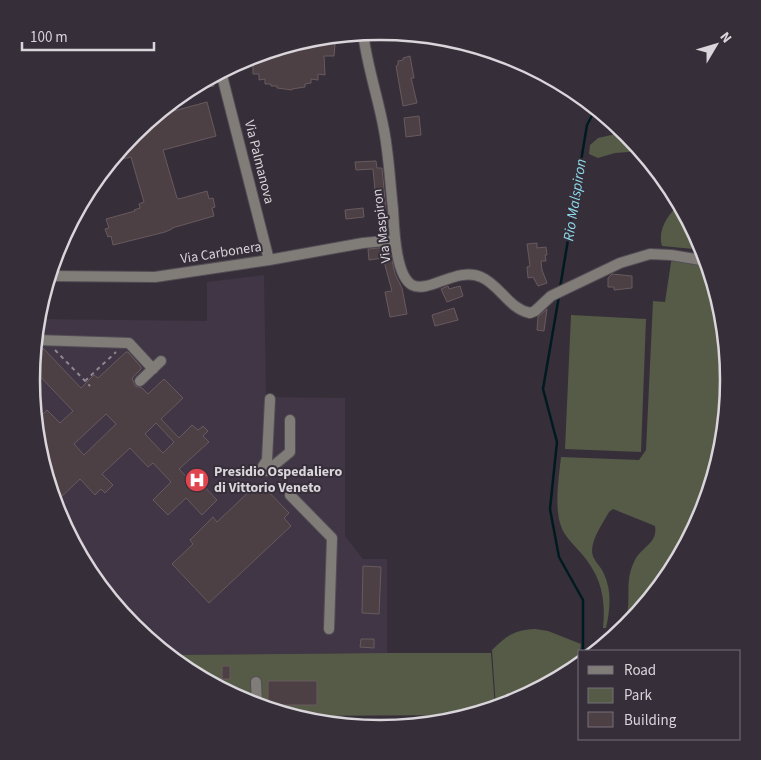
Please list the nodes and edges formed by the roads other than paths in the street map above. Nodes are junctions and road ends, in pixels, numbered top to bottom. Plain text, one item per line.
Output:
1 (364, 41) edge
2 (223, 79) edge
3 (395, 240) junction
4 (270, 260) junction
5 (698, 260) edge
6 (57, 276) edge
7 (43, 340) edge
8 (161, 361) dead end
9 (153, 369) junction
10 (140, 381) dead end
11 (270, 399) dead end
12 (290, 420) dead end
13 (290, 495) dead end
14 (329, 629) dead end
15 (256, 682) dead end
16 (257, 697) edge

1 - 3 street, Via Maspiron
2 - 4 street, Via Palmanova
3 - 4 street, Via Carbonera
3 - 5 street, Via Maspiron
4 - 6 street, Via Carbonera
7 - 9 street
8 - 9 street
9 - 10 street
11 - 12 street
13 - 14 street
15 - 16 street

